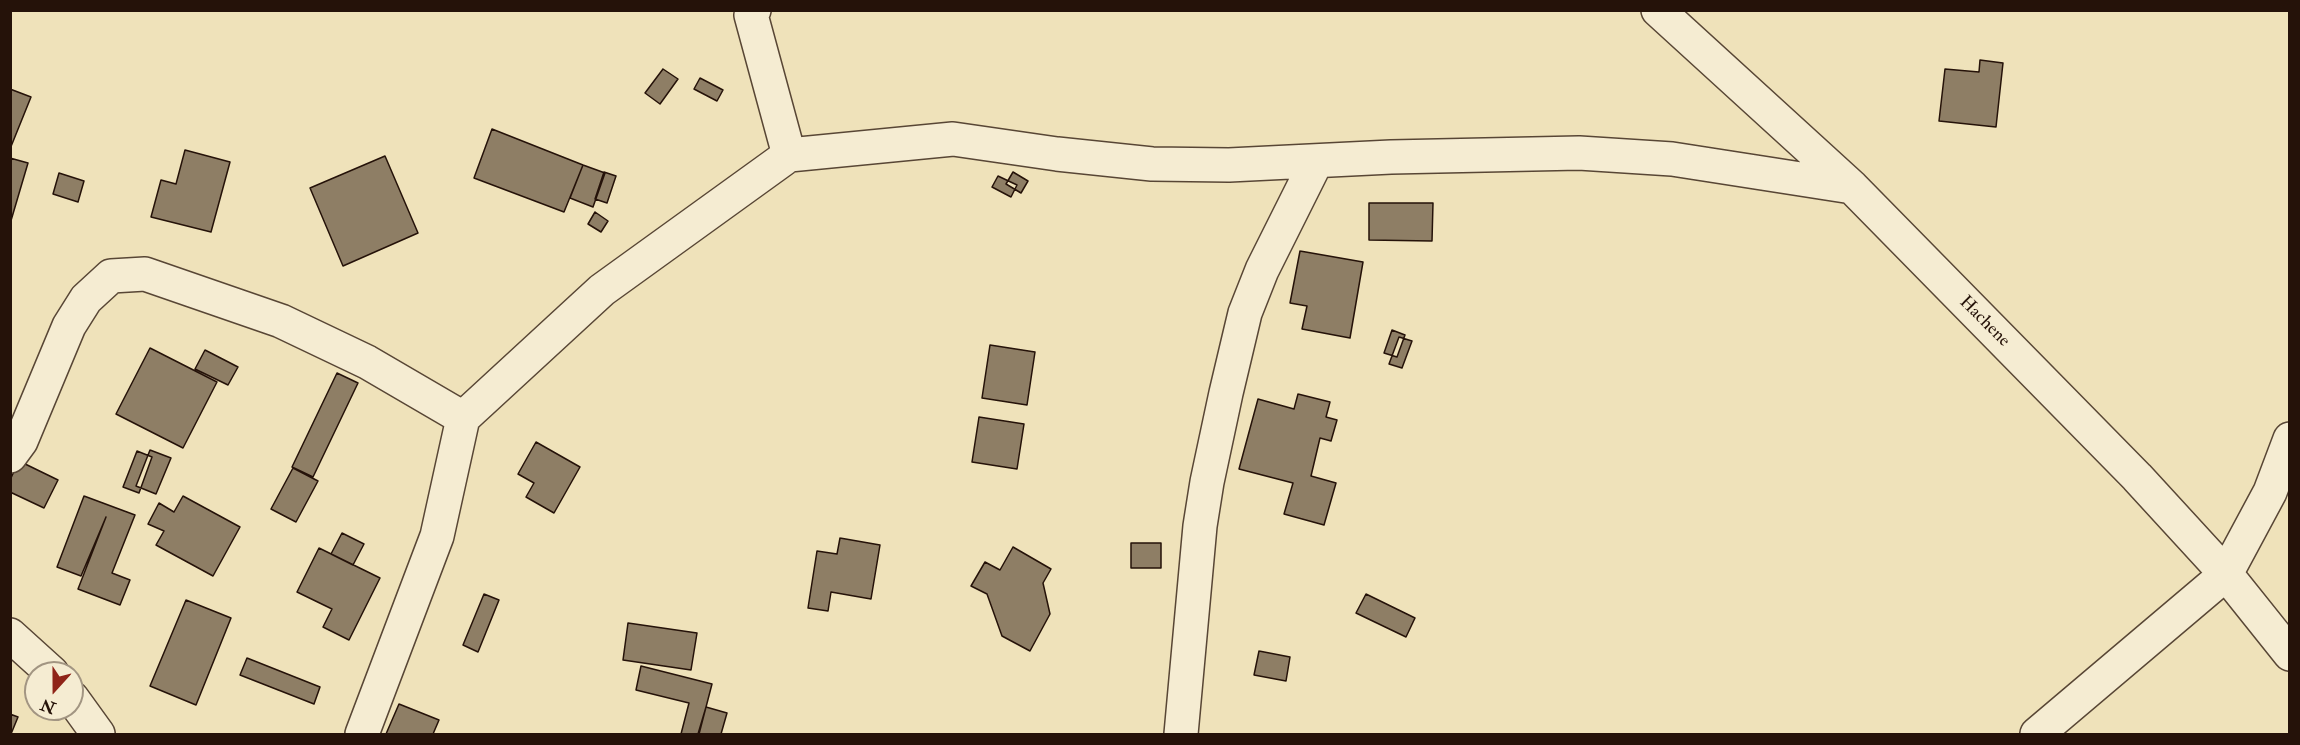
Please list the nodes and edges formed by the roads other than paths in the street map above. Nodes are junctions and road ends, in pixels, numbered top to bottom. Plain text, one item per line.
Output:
1 (754, 10) edge
2 (1658, 10) edge
3 (789, 155) junction
4 (1316, 162) junction
5 (1852, 187) junction
6 (463, 417) junction
7 (2289, 440) edge
8 (10, 456) edge
9 (2226, 574) junction
10 (10, 635) edge
11 (2289, 654) edge
12 (39, 661) edge
13 (84, 715) edge
14 (98, 735) edge
15 (362, 735) edge
16 (1181, 735) edge
17 (2037, 735) edge

1 - 3 street
2 - 5 street, Hachene
3 - 4 street
3 - 6 street
4 - 5 street
4 - 16 street
5 - 9 street, Hachene
6 - 8 street
6 - 15 street
7 - 9 street
9 - 11 street, Hachene
9 - 17 street
10 - 12 street
13 - 14 street

